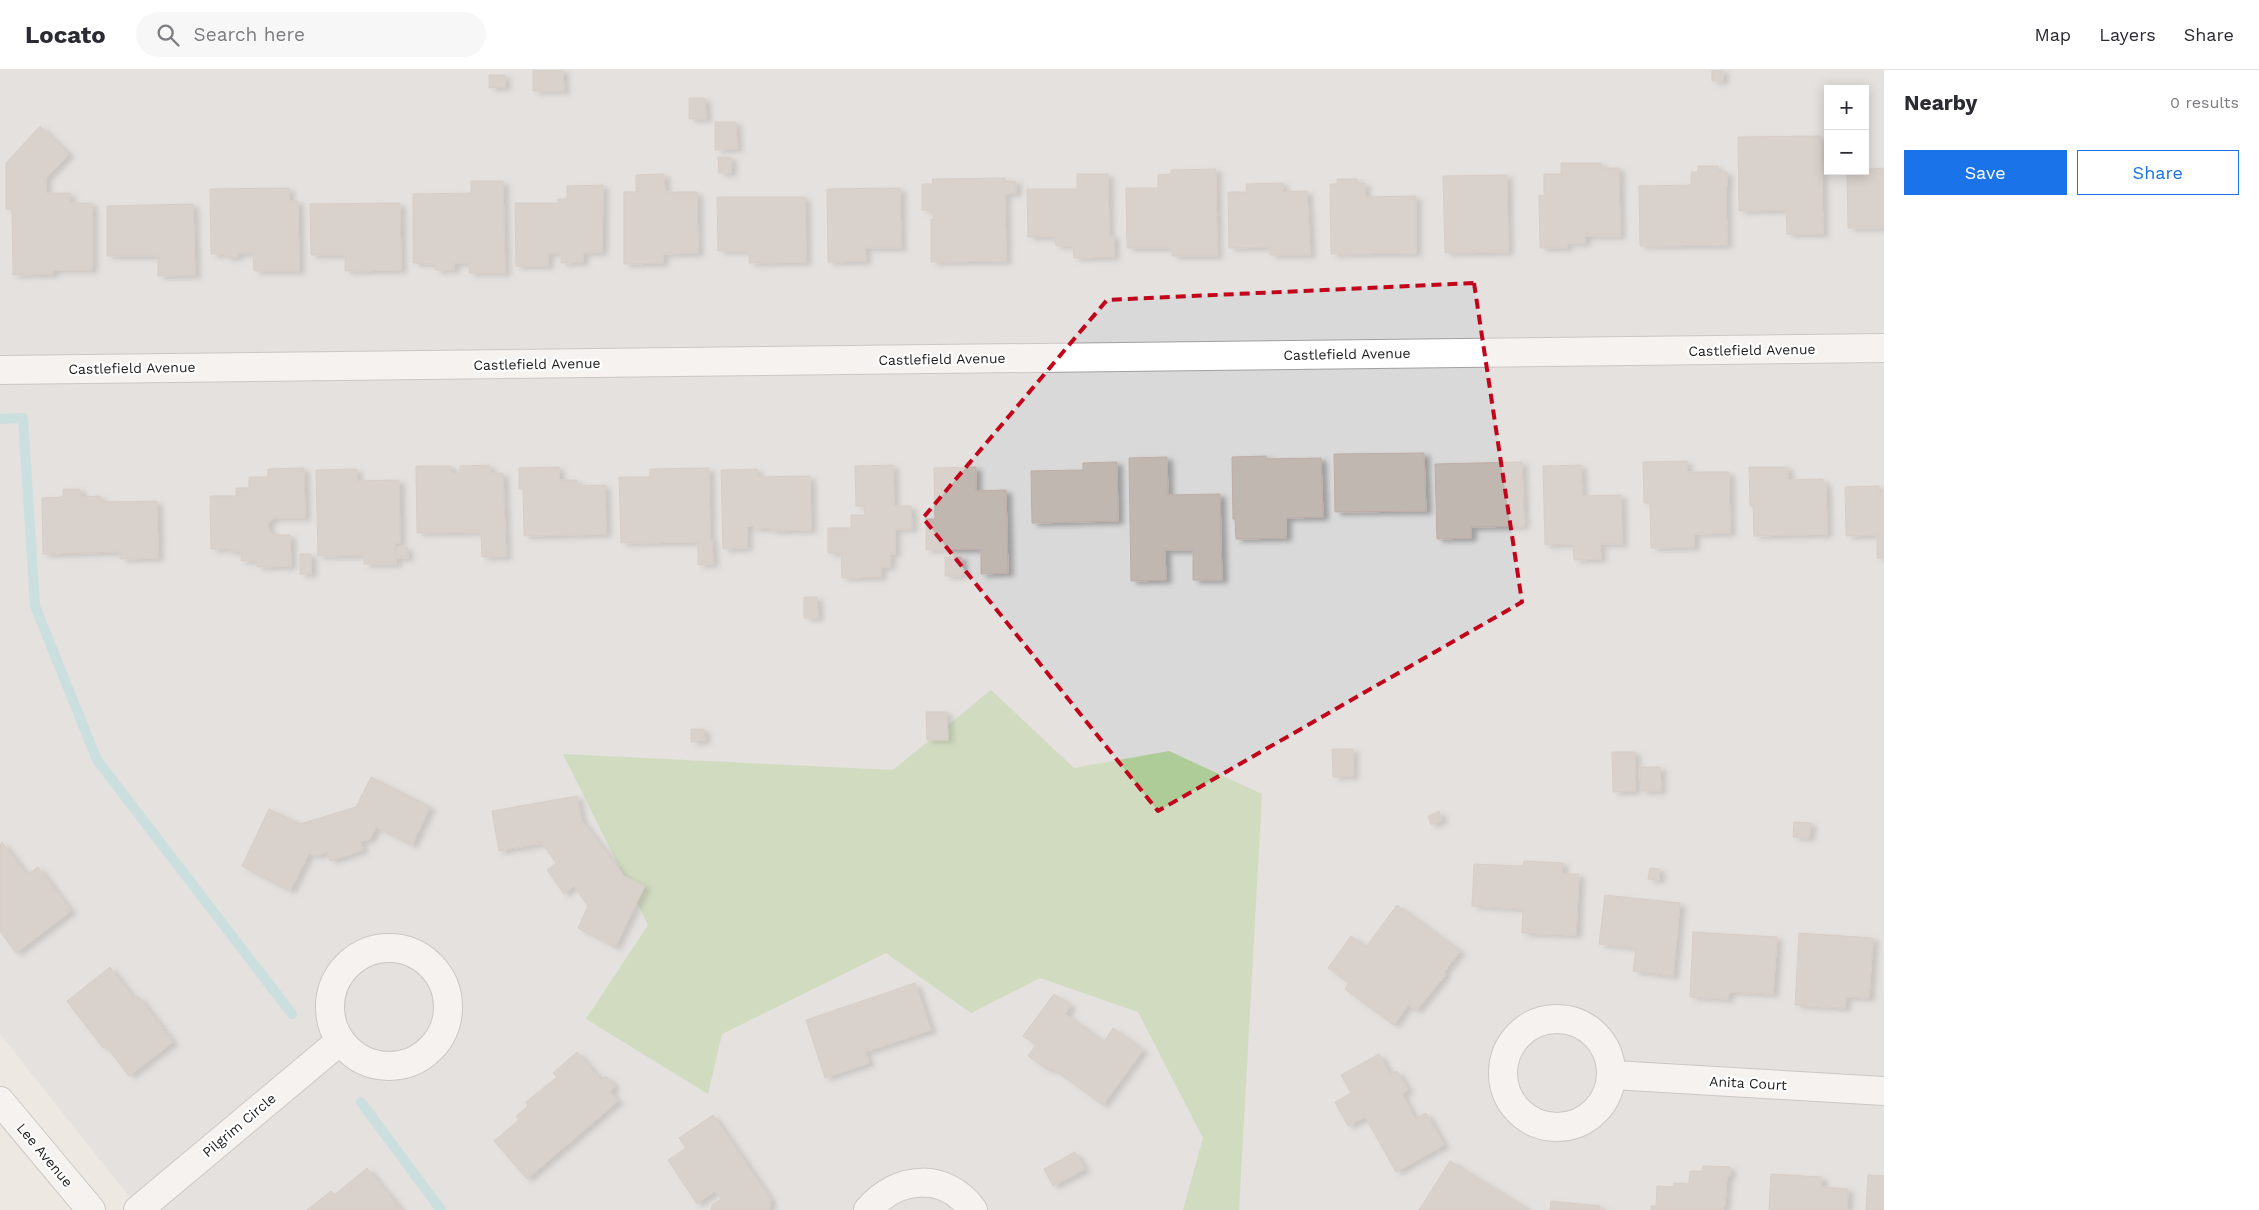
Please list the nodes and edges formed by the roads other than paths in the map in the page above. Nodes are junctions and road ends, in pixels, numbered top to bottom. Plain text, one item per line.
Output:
1 (1884, 348) edge
2 (0, 370) edge
3 (340, 1041) junction
4 (1612, 1076) dead end
5 (1884, 1091) edge
6 (0, 1101) edge
7 (91, 1210) edge
8 (138, 1210) edge
9 (868, 1210) edge
10 (974, 1210) edge

1 - 2 street, Castlefield Avenue
3 - 3 street
3 - 8 street, Pilgrim Circle
4 - 5 street, Anita Court
6 - 7 street, Lee Avenue
9 - 10 street

